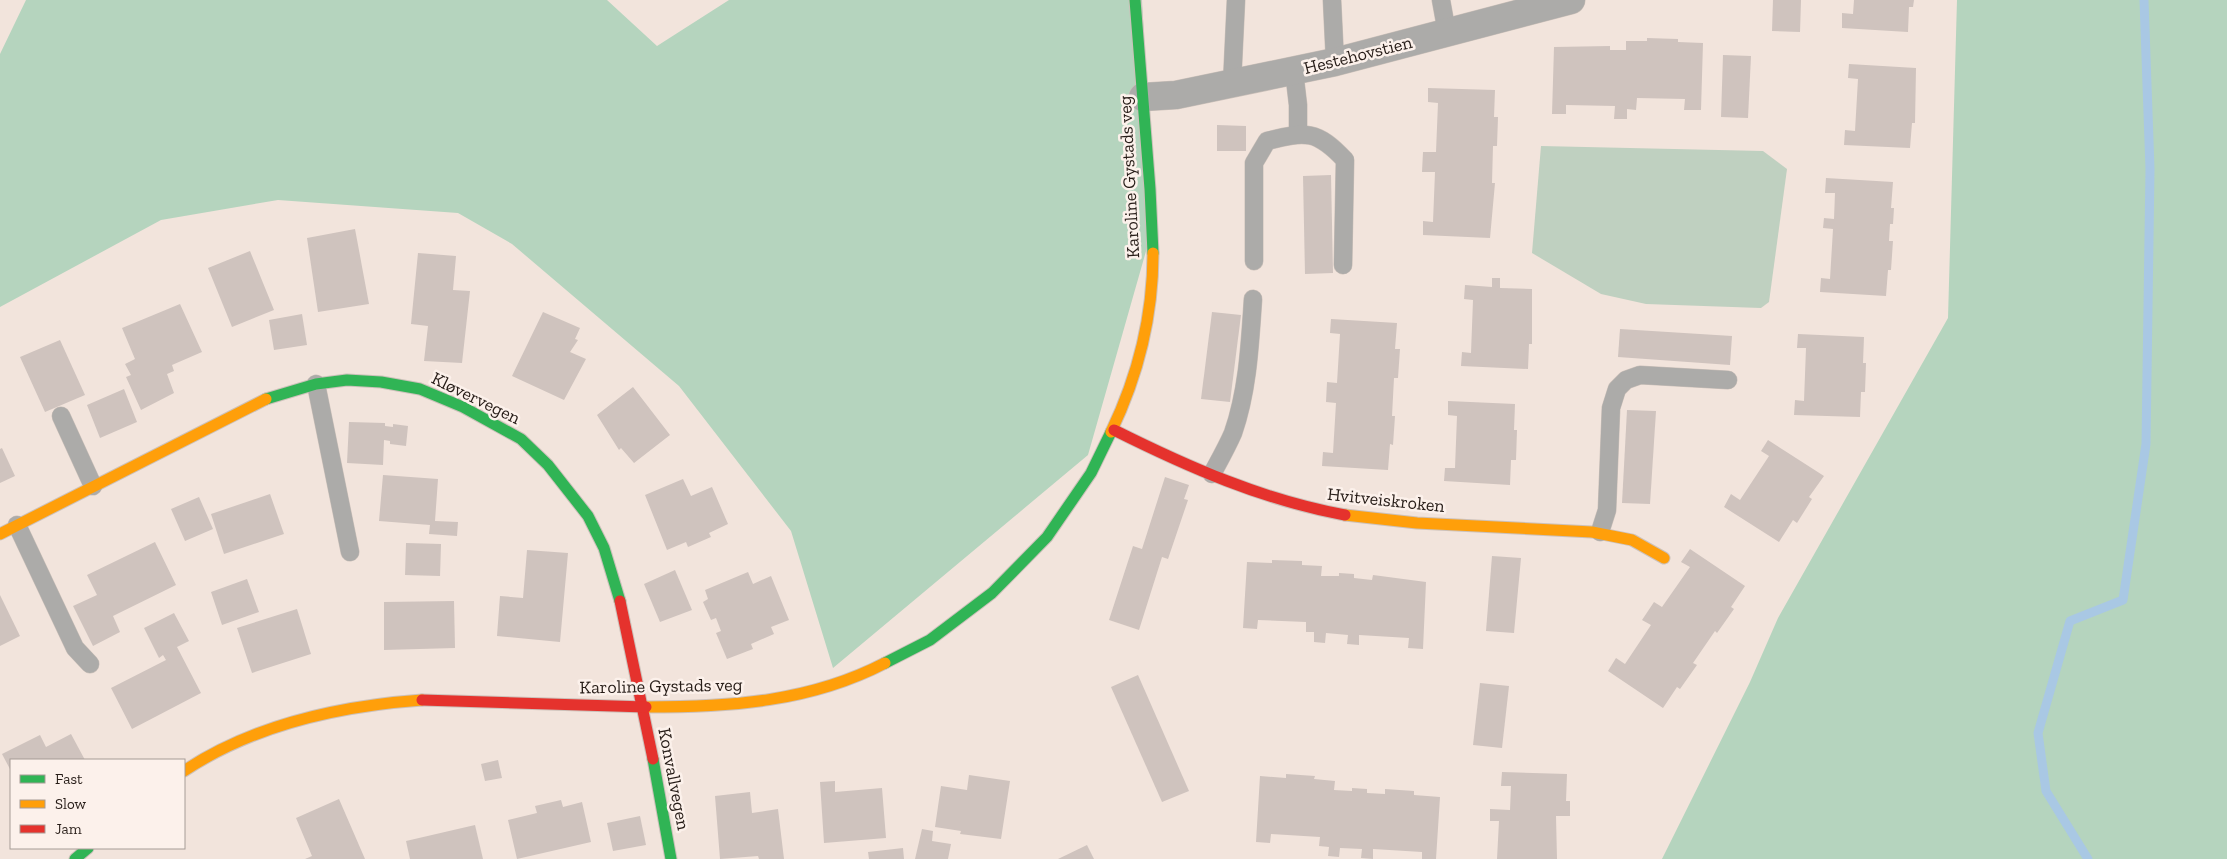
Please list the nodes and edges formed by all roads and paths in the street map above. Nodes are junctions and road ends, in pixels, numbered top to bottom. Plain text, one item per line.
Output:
1 (1135, 0) edge
2 (1236, 0) edge
3 (1332, 0) edge
4 (1442, 0) edge
5 (1571, 0) edge
6 (1448, 33) junction
7 (1335, 62) junction
8 (1294, 71) junction
9 (1232, 84) junction
10 (1142, 98) junction
11 (1298, 133) junction
12 (1254, 261) dead end
13 (1343, 265) dead end
14 (1253, 299) dead end
15 (1728, 380) dead end
16 (316, 384) junction
17 (61, 416) dead end
18 (1114, 430) junction
19 (1212, 474) junction
20 (93, 486) junction
21 (17, 525) junction
22 (1600, 532) junction
23 (0, 534) edge
24 (350, 552) dead end
25 (1664, 558) dead end
26 (90, 664) dead end
27 (641, 706) junction
28 (185, 770) edge
29 (87, 849) edge
30 (75, 859) edge
31 (671, 859) edge

1 - 10 street, Karoline Gystads veg
2 - 9 lane
3 - 7 lane
4 - 6 lane
5 - 6 street, Hestehovstien
6 - 7 street, Hestehovstien
7 - 8 street, Hestehovstien
8 - 9 street, Hestehovstien
8 - 11 lane
9 - 10 street, Hestehovstien
10 - 18 street, Karoline Gystads veg
11 - 12 lane
11 - 13 lane
14 - 19 lane
15 - 22 lane
16 - 20 street, Kløvervegen
16 - 24 lane
16 - 27 street, Kløvervegen
17 - 20 lane
18 - 19 street, Hvitveiskroken
18 - 27 street, Karoline Gystads veg
19 - 22 street, Hvitveiskroken
20 - 21 street, Kløvervegen
21 - 23 street, Kløvervegen
21 - 26 lane
22 - 25 street, Hvitveiskroken
27 - 28 street, Karoline Gystads veg
27 - 31 street, Konvallvegen
29 - 30 street

